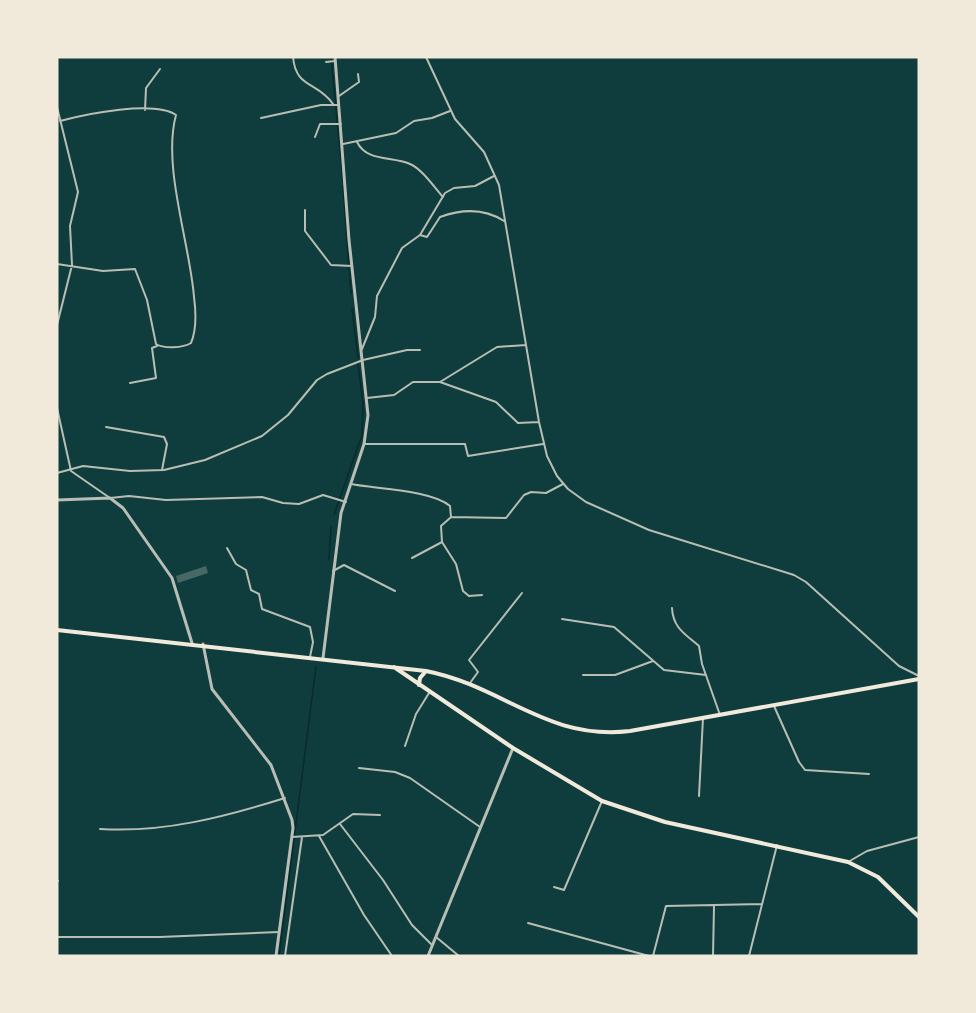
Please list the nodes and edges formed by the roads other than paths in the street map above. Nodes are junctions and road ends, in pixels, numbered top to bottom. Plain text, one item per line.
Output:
1 (293, 57) edge
2 (426, 57) edge
3 (335, 59) edge
4 (326, 62) dead end
5 (160, 69) dead end
6 (358, 74) dead end
7 (339, 96) junction
8 (336, 105) junction
9 (57, 107) edge
10 (145, 110) junction
11 (450, 111) junction
12 (261, 118) dead end
13 (60, 121) junction
14 (341, 124) junction
15 (315, 137) dead end
16 (357, 141) junction
17 (343, 144) junction
18 (494, 176) junction
19 (443, 197) junction
20 (304, 210) dead end
21 (504, 221) junction
22 (420, 235) junction
23 (57, 264) edge
24 (72, 265) junction
25 (352, 266) junction
26 (57, 325) edge
27 (526, 345) junction
28 (157, 346) junction
29 (362, 349) junction
30 (420, 350) dead end
31 (362, 360) junction
32 (440, 382) junction
33 (130, 383) dead end
34 (367, 398) junction
35 (57, 408) edge
36 (539, 422) junction
37 (106, 427) dead end
38 (364, 444) junction
39 (544, 444) junction
40 (162, 470) junction
41 (71, 471) junction
42 (57, 473) edge
43 (351, 484) junction
44 (564, 484) junction
45 (110, 498) junction
46 (57, 500) edge
47 (345, 501) junction
48 (451, 517) junction
49 (442, 542) junction
50 (227, 548) dead end
51 (412, 558) dead end
52 (333, 571) junction
53 (395, 591) dead end
54 (522, 593) dead end
55 (482, 595) dead end
56 (672, 608) dead end
57 (562, 619) dead end
58 (57, 630) edge
59 (192, 643) junction
60 (203, 644) junction
61 (310, 657) junction
62 (323, 658) junction
63 (653, 660) junction
64 (393, 667) junction
65 (426, 671) junction
66 (584, 675) dead end
67 (706, 675) junction
68 (919, 678) edge
69 (470, 683) junction
70 (419, 687) junction
71 (429, 693) junction
72 (774, 705) junction
73 (720, 715) junction
74 (703, 718) junction
75 (405, 746) dead end
76 (513, 748) junction
77 (359, 768) dead end
78 (869, 774) dead end
79 (699, 796) dead end
80 (285, 798) junction
81 (602, 801) junction
82 (380, 815) dead end
83 (340, 824) junction
84 (480, 827) junction
85 (100, 829) dead end
86 (319, 836) junction
87 (300, 837) junction
88 (919, 837) edge
89 (293, 838) junction
90 (777, 845) junction
91 (848, 862) junction
92 (554, 886) dead end
93 (762, 904) junction
94 (714, 906) junction
95 (919, 918) edge
96 (528, 923) dead end
97 (279, 932) junction
98 (57, 937) edge
99 (436, 937) junction
100 (432, 945) junction
101 (276, 956) edge
102 (285, 956) edge
103 (392, 956) edge
104 (428, 956) edge
105 (459, 956) edge
106 (651, 956) edge
107 (713, 956) edge
108 (749, 956) edge

1 - 8 street
2 - 11 street
3 - 4 street
3 - 7 street
5 - 10 street
6 - 7 street
7 - 8 street
8 - 12 street
8 - 14 street
9 - 13 street
10 - 13 street
10 - 28 street
11 - 16 street
11 - 18 street
13 - 24 street
14 - 15 street
14 - 17 street
16 - 17 street
16 - 19 street
17 - 25 street
18 - 19 street
18 - 21 street
19 - 22 street
20 - 25 street
21 - 22 street
21 - 27 street
22 - 29 street
23 - 24 street
24 - 26 street
24 - 28 street
25 - 29 street
27 - 32 street
27 - 36 street
28 - 33 street
29 - 31 street
30 - 31 street
31 - 34 street
31 - 40 street
32 - 34 street
32 - 36 street
34 - 38 street
35 - 41 street
36 - 39 street
37 - 40 street
38 - 39 street
38 - 43 street
39 - 44 street
40 - 41 street
41 - 42 street
41 - 45 street
43 - 47 street
43 - 48 street
44 - 48 street
44 - 68 street
45 - 46 street
45 - 47 street
45 - 59 street
47 - 52 street
48 - 49 street
49 - 51 street
49 - 55 street
50 - 61 street
52 - 53 street
52 - 62 street
54 - 69 street
56 - 67 street
57 - 63 street
58 - 59 main road
59 - 60 main road
60 - 61 main road
60 - 80 street
61 - 62 main road
62 - 64 main road
63 - 66 street
63 - 67 street
64 - 65 main road
64 - 70 main road
65 - 69 main road
65 - 70 main road
67 - 73 street
68 - 72 main road
69 - 74 main road
70 - 71 main road
71 - 75 street
71 - 76 main road
72 - 73 main road
72 - 78 street
73 - 74 main road
74 - 79 street
76 - 81 main road
76 - 84 street
77 - 84 street
80 - 85 street
80 - 89 street
81 - 90 main road
81 - 92 street
82 - 83 street
83 - 86 street
83 - 100 street
84 - 99 street
86 - 87 street
86 - 103 street
87 - 89 street
87 - 102 street
88 - 91 street
89 - 97 street
90 - 91 main road
90 - 93 street
91 - 95 main road
93 - 94 street
93 - 108 street
94 - 106 street
94 - 107 street
96 - 106 street
97 - 98 street
97 - 101 street
99 - 100 street
99 - 105 street
100 - 104 street

